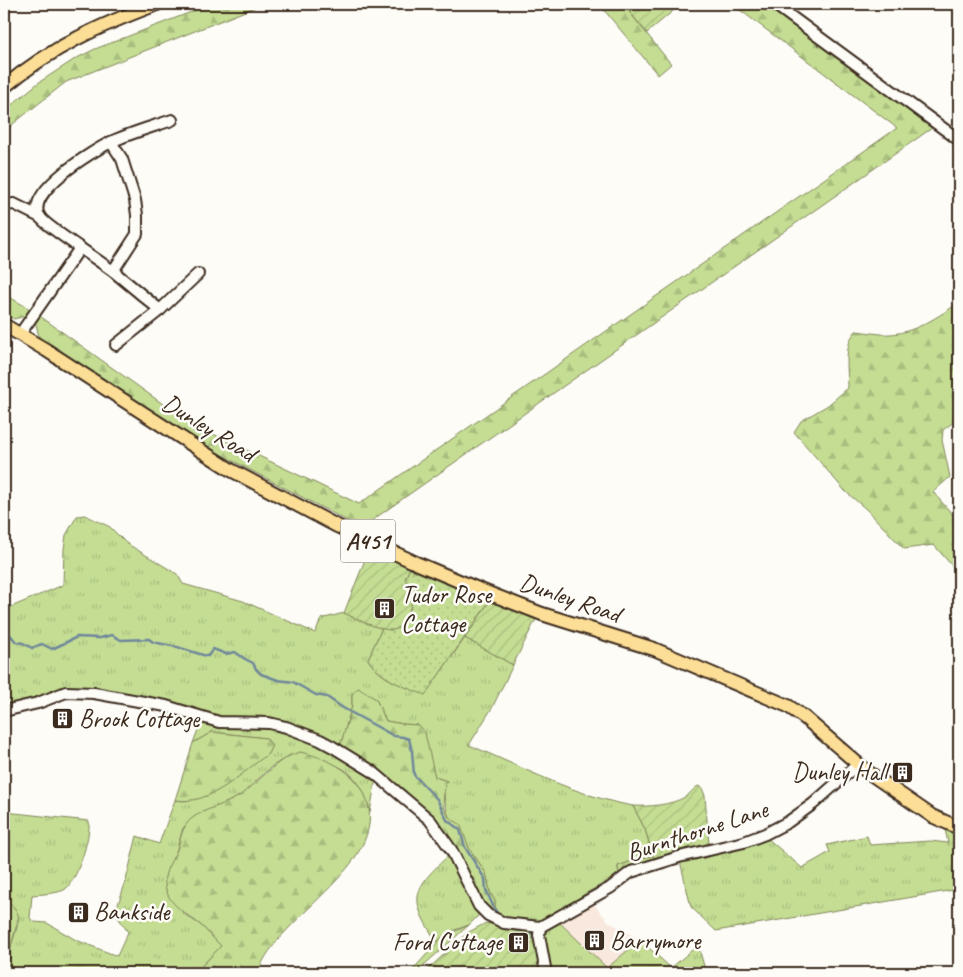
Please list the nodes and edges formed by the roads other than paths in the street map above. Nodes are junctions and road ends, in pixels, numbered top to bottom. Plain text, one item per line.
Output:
1 (157, 4) edge
2 (774, 4) edge
3 (4, 87) edge
4 (172, 120) dead end
5 (959, 140) edge
6 (111, 142) junction
7 (4, 207) edge
8 (40, 217) junction
9 (80, 248) junction
10 (113, 271) junction
11 (198, 274) dead end
12 (160, 310) junction
13 (4, 325) edge
14 (20, 334) junction
15 (116, 345) dead end
16 (4, 711) edge
17 (858, 764) junction
18 (959, 828) edge
19 (540, 927) junction
20 (546, 973) edge

1 - 3 main road
2 - 5 street
4 - 6 street
6 - 8 street
6 - 10 street
7 - 8 street
8 - 9 street
9 - 10 street
9 - 14 street
10 - 12 street
11 - 12 street
12 - 15 street
13 - 14 main road, Dunley Road / A451
14 - 17 main road, Dunley Road / A451
16 - 19 street
17 - 18 main road, Dunley Road / A451
17 - 19 street, Burnthorne Lane
19 - 20 street

